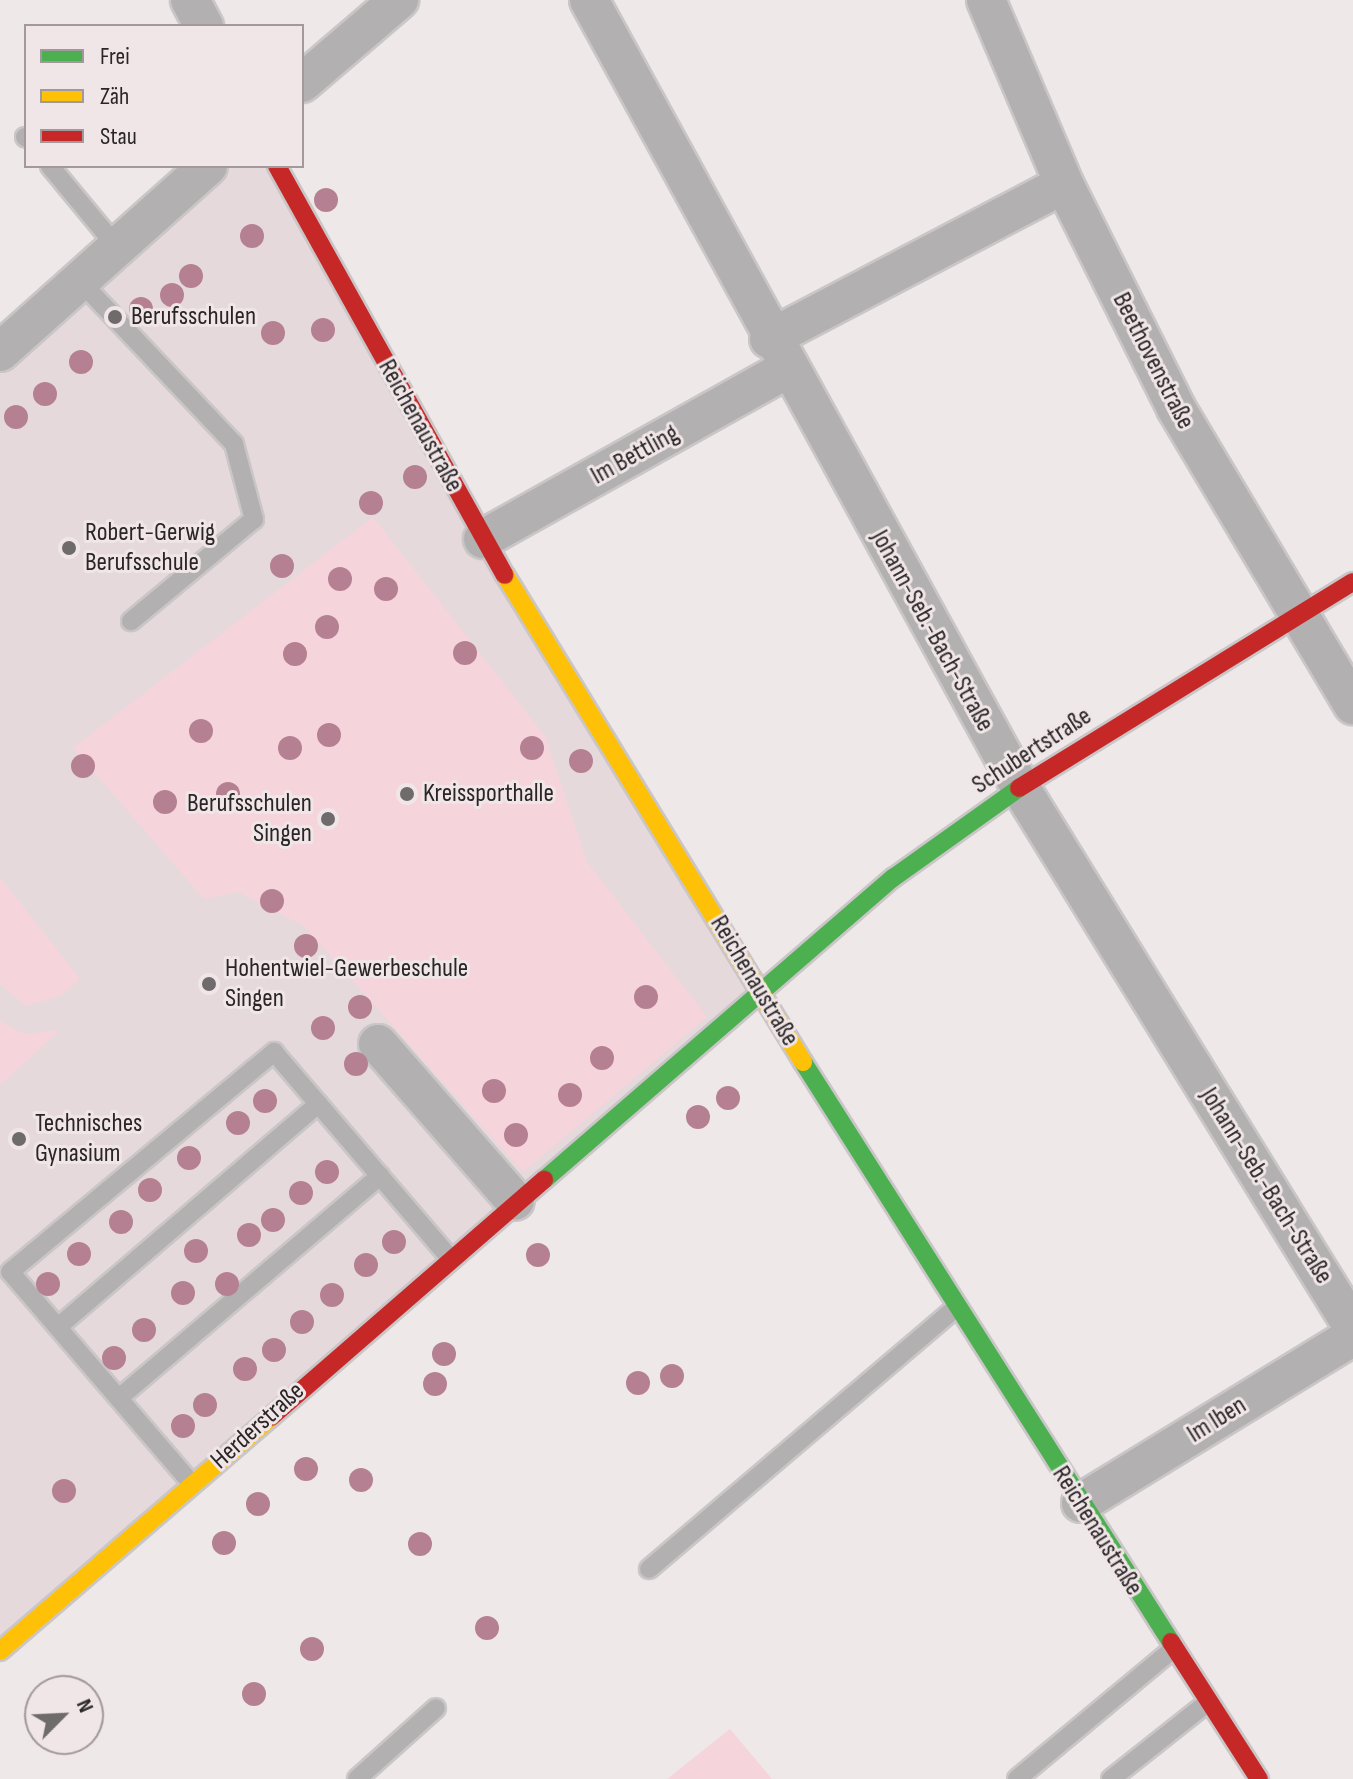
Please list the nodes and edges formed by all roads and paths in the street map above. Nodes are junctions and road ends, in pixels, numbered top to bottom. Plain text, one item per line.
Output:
1 (190, 0) edge
2 (399, 0) edge
3 (589, 0) edge
4 (986, 0) edge
5 (203, 24) edge
6 (304, 81) edge
7 (52, 168) edge
8 (206, 168) edge
9 (278, 168) edge
10 (1064, 184) junction
11 (117, 247) junction
12 (80, 281) junction
13 (0, 352) edge
14 (778, 355) junction
15 (483, 539) junction
16 (1353, 582) edge
17 (1298, 613) junction
18 (131, 621) dead end
19 (1353, 705) edge
20 (1020, 787) junction
21 (760, 990) junction
22 (378, 1044) dead end
23 (318, 1104) junction
24 (380, 1176) junction
25 (515, 1201) junction
26 (450, 1258) junction
27 (956, 1308) junction
28 (58, 1327) junction
29 (1353, 1327) edge
30 (1353, 1336) edge
31 (119, 1398) junction
32 (192, 1484) junction
33 (1081, 1503) junction
34 (649, 1569) dead end
35 (1173, 1649) junction
36 (0, 1651) edge
37 (1208, 1702) junction
38 (436, 1708) dead end
39 (357, 1779) edge
40 (1017, 1779) edge
41 (1111, 1779) edge
42 (1259, 1779) edge

1 - 5 street
2 - 6 street
3 - 14 street, Johann-Seb.-Bach-Straße
4 - 10 street, Beethovenstraße
7 - 11 lane
8 - 11 street
9 - 15 street, Reichenaustraße
10 - 14 street, Im Bettling
10 - 17 street, Beethovenstraße
11 - 12 street
12 - 13 street
12 - 18 lane
14 - 15 street, Im Bettling
14 - 20 street, Johann-Seb.-Bach-Straße
15 - 21 street, Reichenaustraße
16 - 17 street, Schubertstraße
17 - 19 street, Beethovenstraße
17 - 20 street, Schubertstraße
20 - 21 street, Schubertstraße
20 - 29 street, Johann-Seb.-Bach-Straße
21 - 25 street, Herderstraße
21 - 27 street, Reichenaustraße
22 - 25 street
23 - 24 lane
23 - 28 lane
23 - 28 lane
24 - 26 lane
24 - 31 lane
25 - 26 street, Herderstraße
26 - 32 street, Herderstraße
27 - 33 street, Reichenaustraße
27 - 34 lane
28 - 31 lane
30 - 33 street, Im Iben
31 - 32 lane
32 - 36 street, Herderstraße
33 - 35 street, Reichenaustraße
35 - 37 street, Reichenaustraße
35 - 40 lane
37 - 41 lane
37 - 42 street, Reichenaustraße
38 - 39 lane

